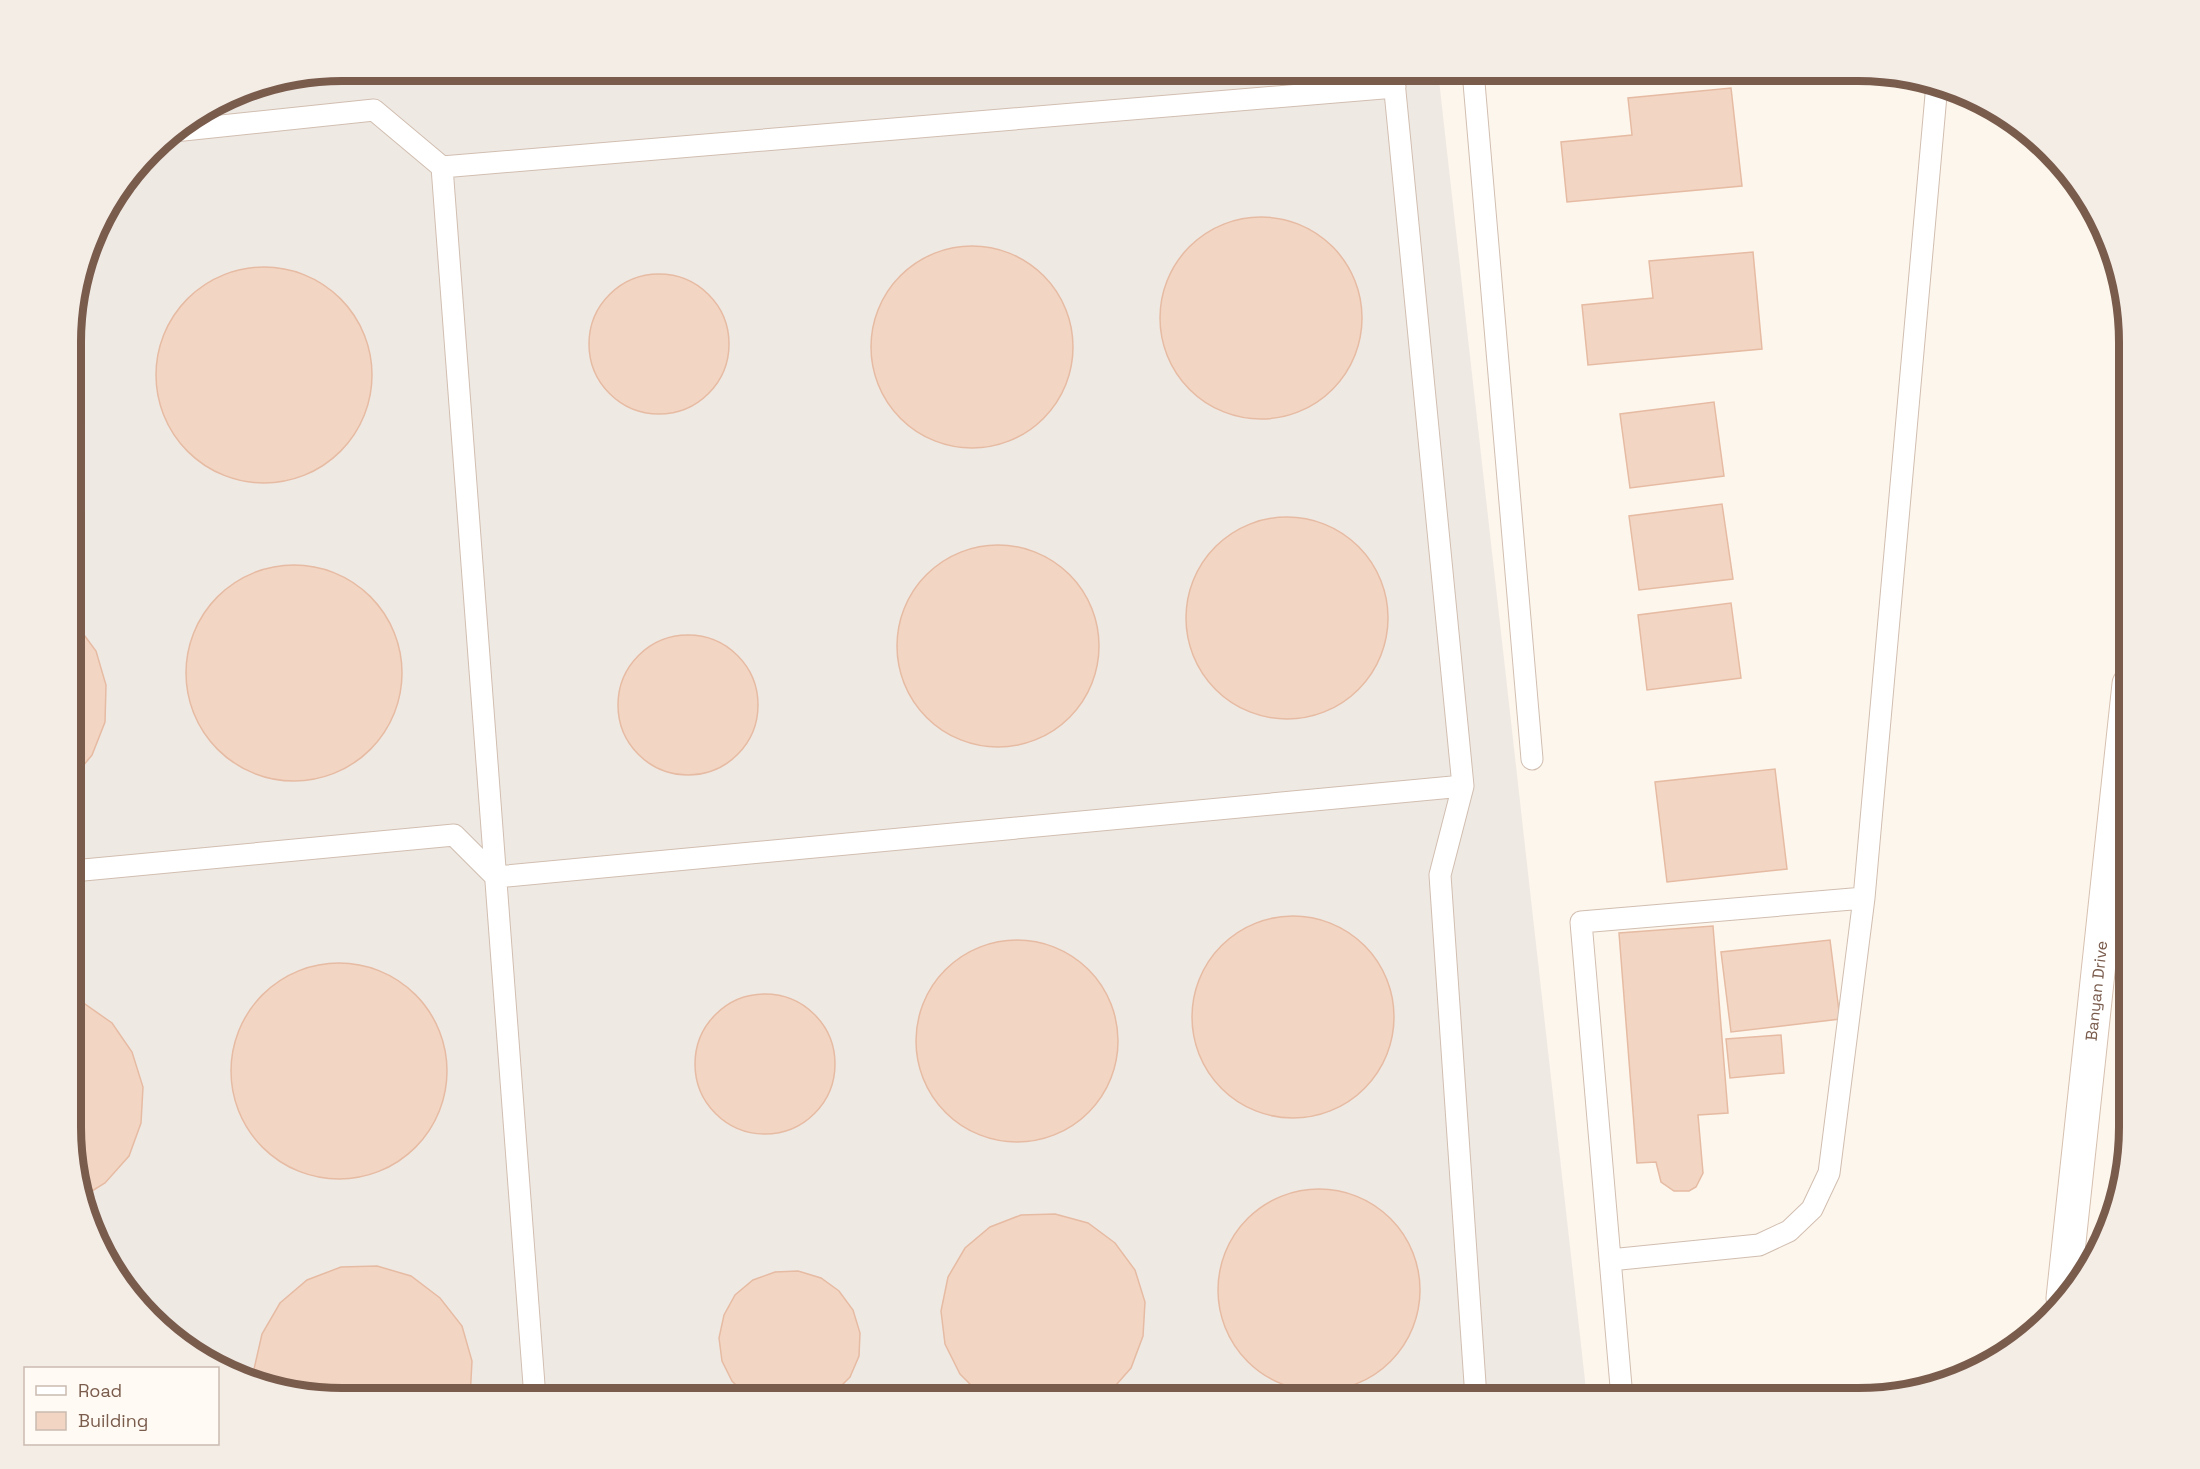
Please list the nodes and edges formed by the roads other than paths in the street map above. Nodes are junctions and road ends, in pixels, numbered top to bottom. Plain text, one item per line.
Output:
1 (1372, 81) edge
2 (1394, 81) edge
3 (1474, 81) edge
4 (1936, 93) edge
5 (191, 129) edge
6 (442, 167) junction
7 (1532, 759) dead end
8 (2119, 776) edge
9 (1463, 786) junction
10 (81, 870) edge
11 (496, 877) junction
12 (1864, 898) junction
13 (1610, 1260) junction
14 (2063, 1288) edge
15 (534, 1388) edge
16 (1475, 1388) edge
17 (1621, 1388) edge

1 - 6 lane
2 - 9 lane
3 - 7 lane
4 - 12 lane
5 - 6 lane
6 - 11 lane
8 - 14 street, Banyan Drive
9 - 11 lane
9 - 16 lane
10 - 11 lane
11 - 15 lane
12 - 13 lane
12 - 13 lane
13 - 17 lane

